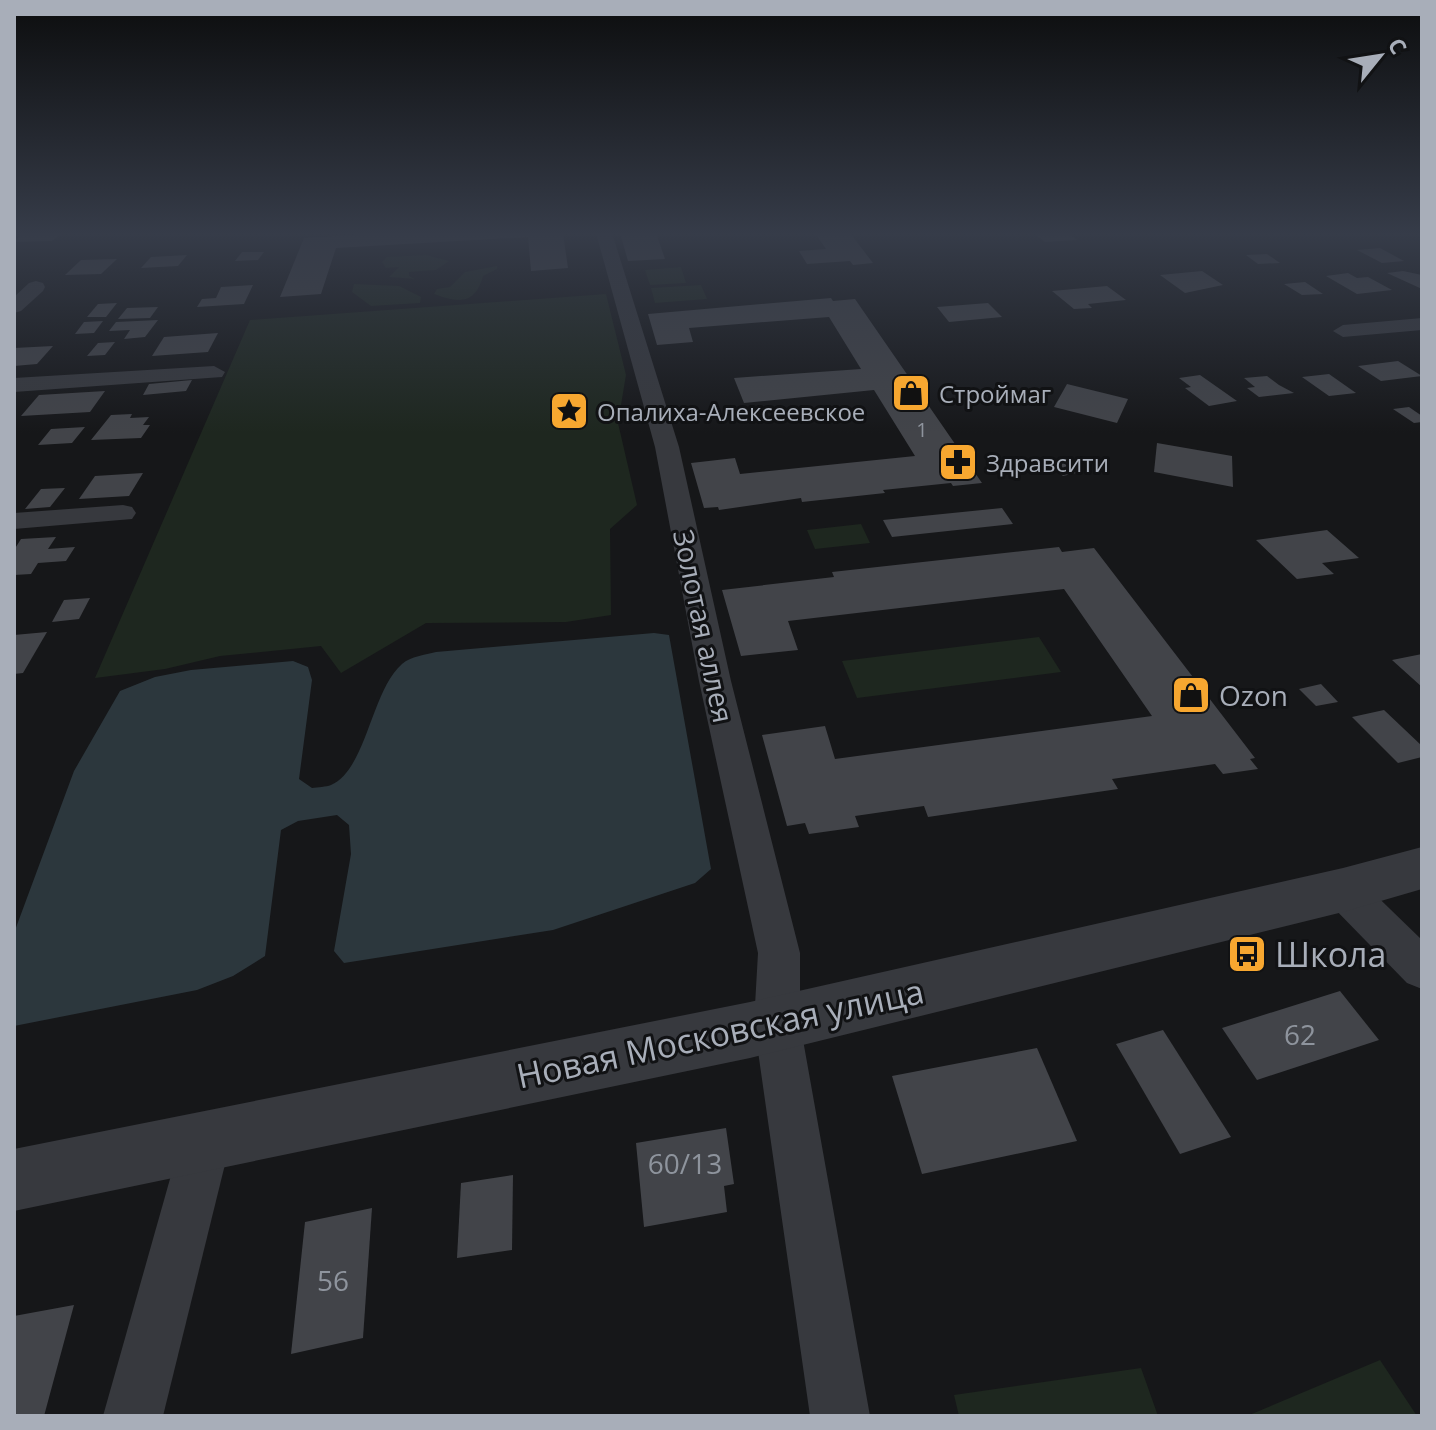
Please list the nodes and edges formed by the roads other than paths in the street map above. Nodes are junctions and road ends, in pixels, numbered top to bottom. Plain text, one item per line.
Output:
1 (624, 300) edge
2 (1422, 324) edge
3 (1343, 331) dead end
4 (214, 372) dead end
5 (14, 385) edge
6 (123, 513) dead end
7 (14, 521) edge
8 (1422, 868) edge
9 (1343, 890) junction
10 (1422, 969) edge
11 (777, 1023) junction
12 (206, 1140) junction
13 (14, 1180) edge
14 (133, 1416) edge
15 (840, 1416) edge

1 - 11 street, Золотая аллея
2 - 3 street
4 - 5 street
6 - 7 street
8 - 9 street, Новая Московская улица
9 - 10 street
9 - 11 street, Новая Московская улица
11 - 12 street, Новая Московская улица
11 - 15 street, Золотая аллея
12 - 13 street, Новая Московская улица
12 - 14 street

